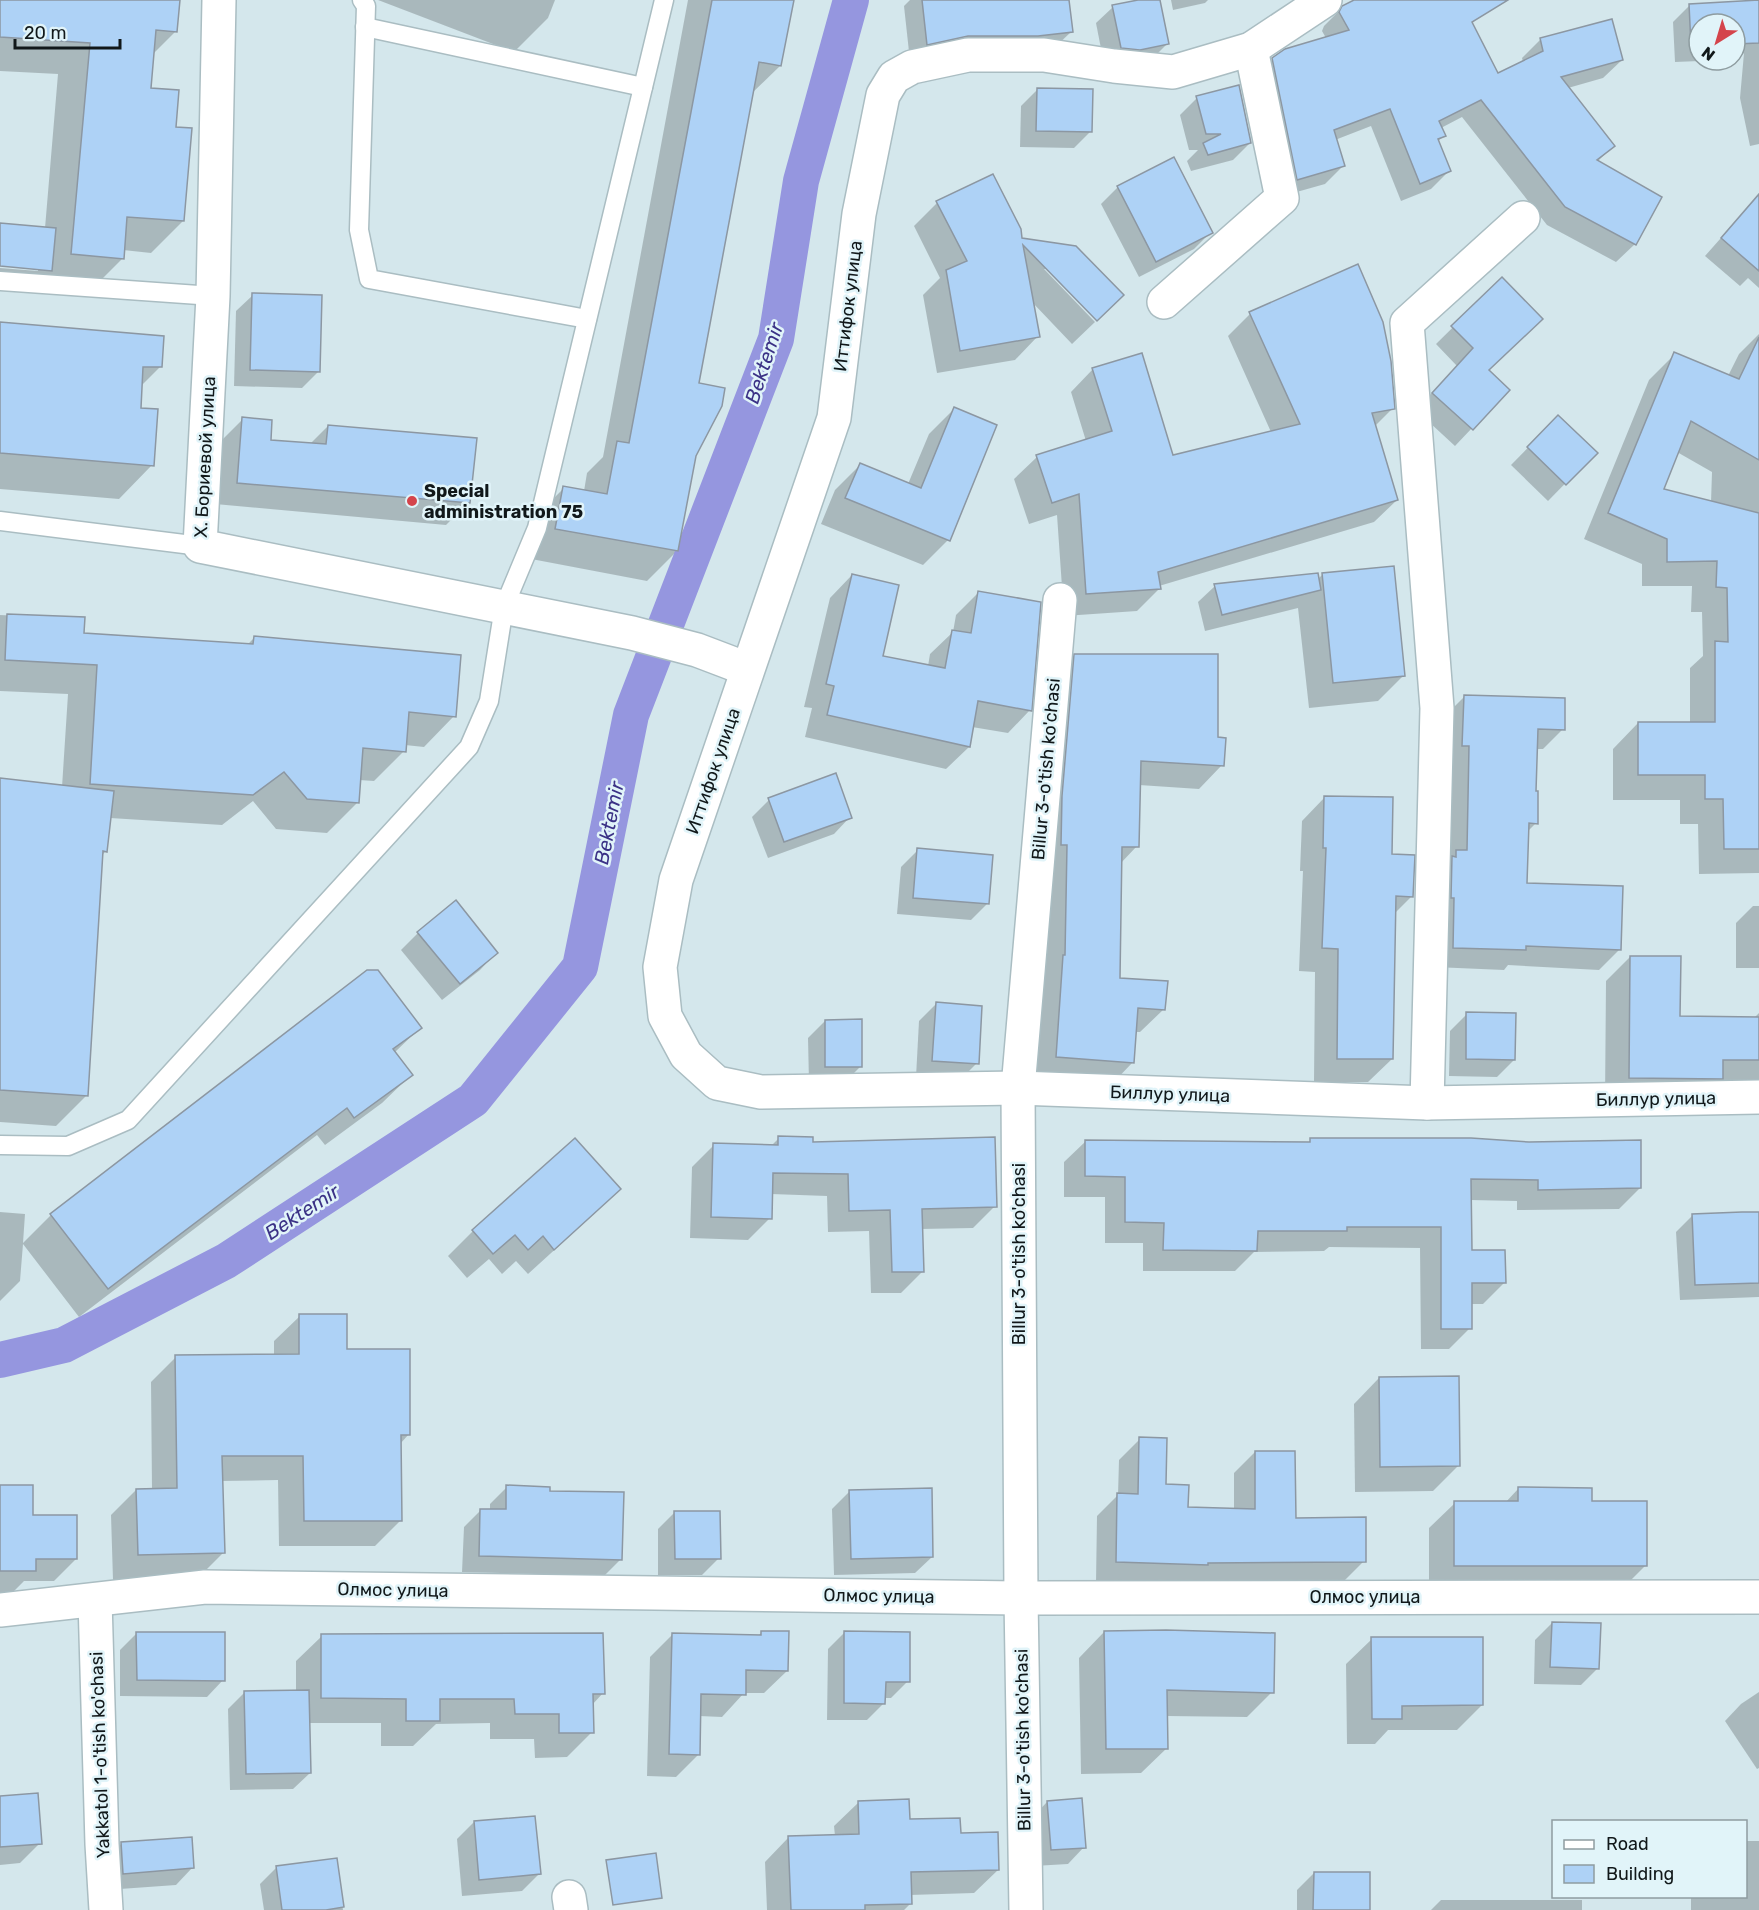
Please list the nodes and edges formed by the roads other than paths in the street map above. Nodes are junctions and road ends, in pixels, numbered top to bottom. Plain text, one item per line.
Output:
1 (219, 0) edge
2 (362, 0) edge
3 (664, 0) edge
4 (1325, 0) edge
5 (365, 27) junction
6 (1251, 49) junction
7 (643, 87) junction
8 (1523, 218) dead end
9 (0, 281) edge
10 (213, 296) junction
11 (1164, 302) dead end
12 (587, 320) junction
13 (0, 521) edge
14 (200, 546) junction
15 (1060, 600) dead end
16 (504, 607) junction
17 (747, 669) junction
18 (660, 967) joint
19 (1017, 1088) junction
20 (1759, 1097) edge
21 (1427, 1103) junction
22 (0, 1145) edge
23 (1759, 1597) edge
24 (1021, 1598) junction
25 (95, 1600) junction
26 (0, 1610) edge
27 (106, 1910) edge
28 (1026, 1910) edge

1 - 10 street, Х. Бориевой улица
2 - 5 lane
3 - 7 lane
4 - 6 street, Иттифок улица
5 - 7 lane
5 - 12 lane
6 - 11 street
6 - 17 street, Иттифок улица
7 - 12 lane
8 - 21 street
9 - 10 lane
10 - 14 street, Х. Бориевой улица
12 - 16 lane
13 - 14 lane
14 - 16 street, Х. Бориевой улица
15 - 19 street, Billur 3-o'tish ko'chasi
16 - 17 street, Х. Бориевой улица
16 - 22 lane
17 - 18 street, Иттифок улица
18 - 19 street, Биллур улица
19 - 21 street, Биллур улица
19 - 24 street, Billur 3-o'tish ko'chasi
20 - 21 street, Биллур улица
23 - 24 street, Олмос улица
24 - 25 street, Олмос улица
24 - 28 street, Billur 3-o'tish ko'chasi
25 - 26 street, Олмос улица
25 - 27 street, Yakkatol 1-o'tish ko'chasi

